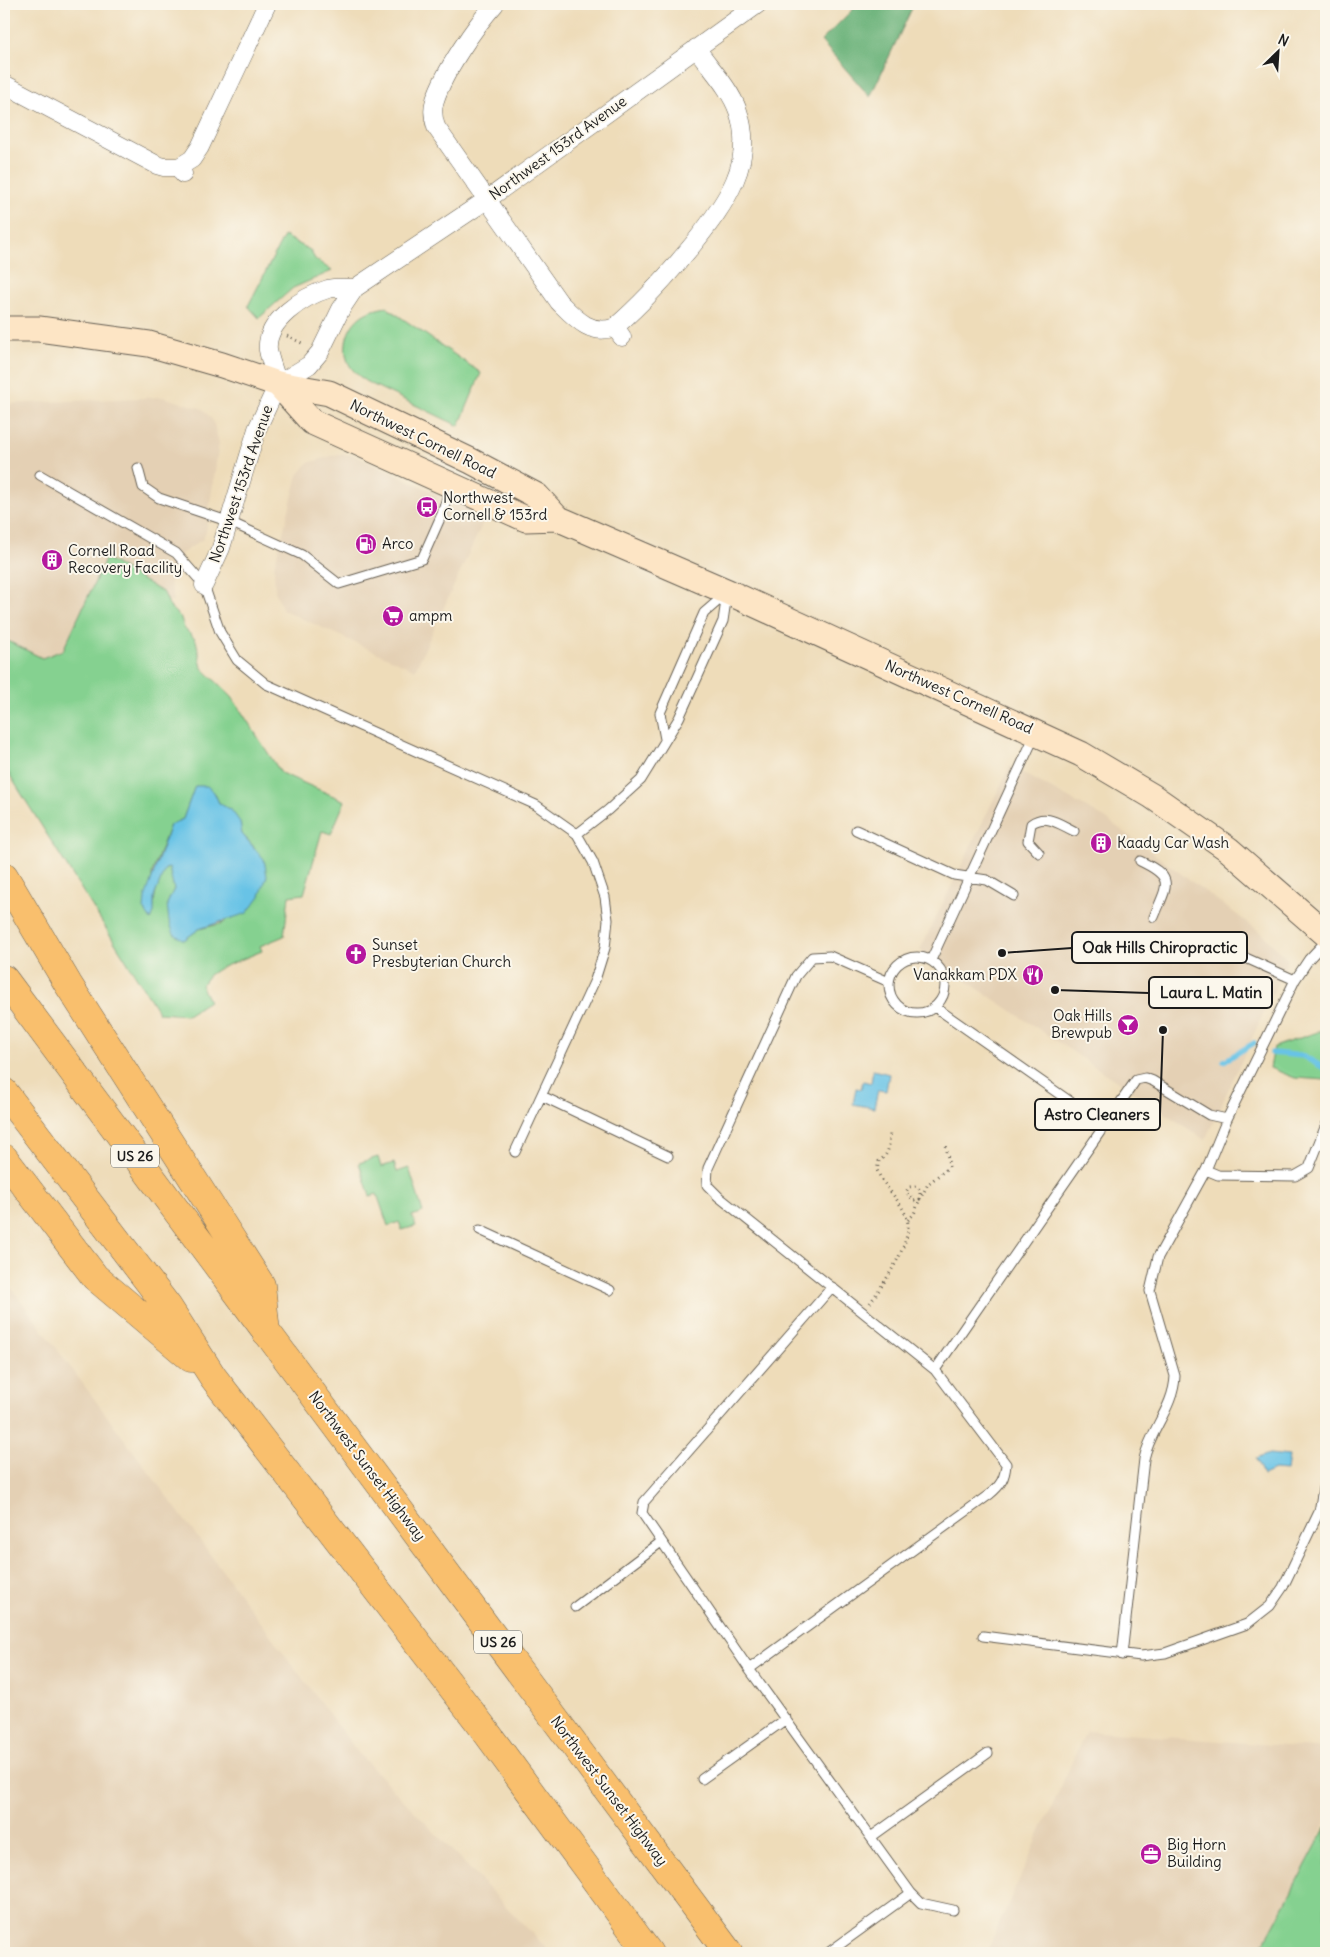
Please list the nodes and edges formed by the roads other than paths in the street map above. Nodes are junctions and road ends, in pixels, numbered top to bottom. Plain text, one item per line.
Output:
1 (267, 4) edge
2 (495, 4) edge
3 (758, 4) edge
4 (696, 48) junction
5 (4, 84) edge
6 (488, 199) junction
7 (355, 288) junction
8 (4, 330) edge
9 (278, 384) junction
10 (138, 468) dead end
11 (40, 475) dead end
12 (451, 485) junction
13 (557, 518) junction
14 (230, 522) junction
15 (204, 585) junction
16 (728, 592) junction
17 (1037, 732) junction
18 (665, 739) junction
19 (856, 830) dead end
20 (1074, 831) dead end
21 (577, 834) junction
22 (1039, 853) dead end
23 (1140, 861) dead end
24 (4, 876) edge
25 (969, 877) junction
26 (1014, 896) dead end
27 (1154, 917) dead end
28 (1326, 934) edge
29 (1199, 937) dead end
30 (1326, 941) edge
31 (931, 960) junction
32 (4, 979) edge
33 (1296, 980) junction
34 (889, 982) junction
35 (935, 1008) junction
36 (4, 1092) edge
37 (542, 1096) junction
38 (1226, 1119) junction
39 (1326, 1125) edge
40 (1104, 1126) junction
41 (515, 1152) dead end
42 (668, 1156) dead end
43 (4, 1158) edge
44 (1206, 1170) junction
45 (480, 1230) dead end
46 (832, 1287) junction
47 (610, 1290) dead end
48 (266, 1332) junction
49 (935, 1370) junction
50 (214, 1377) junction
51 (1326, 1471) edge
52 (661, 1542) junction
53 (575, 1607) dead end
54 (983, 1636) dead end
55 (1122, 1655) junction
56 (749, 1669) junction
57 (786, 1719) junction
58 (988, 1752) dead end
59 (702, 1779) dead end
60 (871, 1837) junction
61 (912, 1894) junction
62 (953, 1910) dead end
63 (650, 1953) edge
64 (730, 1953) edge
65 (828, 1953) edge

1 - 5 street
2 - 6 street
3 - 4 street, Northwest 153rd Avenue
4 - 6 street, Northwest 153rd Avenue
4 - 6 street
6 - 7 street, Northwest 153rd Avenue
7 - 9 street, Northwest 153rd Avenue
7 - 9 street
8 - 9 main road, Northwest Cornell Road
9 - 12 main road, Northwest Cornell Road
9 - 13 main road, Northwest Cornell Road
9 - 14 street, Northwest 153rd Avenue
10 - 14 lane
11 - 15 lane
12 - 13 main road, Northwest Cornell Road
12 - 14 lane
13 - 16 main road, Northwest Cornell Road
14 - 15 street, Northwest 153rd Avenue
15 - 21 lane
16 - 17 main road, Northwest Cornell Road
16 - 18 lane
16 - 18 lane
17 - 25 lane
17 - 28 main road, Northwest Cornell Road
18 - 21 lane
19 - 25 lane
20 - 22 lane
21 - 37 lane
23 - 27 lane
24 - 48 highway
25 - 26 lane
25 - 31 lane
29 - 33 lane
30 - 33 lane
31 - 34 lane
31 - 35 lane
32 - 48 highway, Northwest Sunset Highway / US 26
33 - 38 lane
34 - 35 lane
34 - 46 lane
35 - 40 lane
36 - 50 highway
37 - 41 lane
37 - 42 lane
38 - 40 lane
38 - 44 lane
39 - 44 lane
40 - 49 lane
43 - 50 highway
44 - 55 lane
45 - 47 lane
46 - 49 lane
46 - 52 lane
48 - 64 highway, Northwest Sunset Highway / US 26
49 - 56 lane
50 - 63 highway
51 - 55 lane
52 - 53 lane
52 - 56 lane
54 - 55 lane
56 - 57 lane
57 - 59 lane
57 - 60 lane
58 - 60 lane
60 - 61 lane
61 - 62 lane
61 - 65 lane

